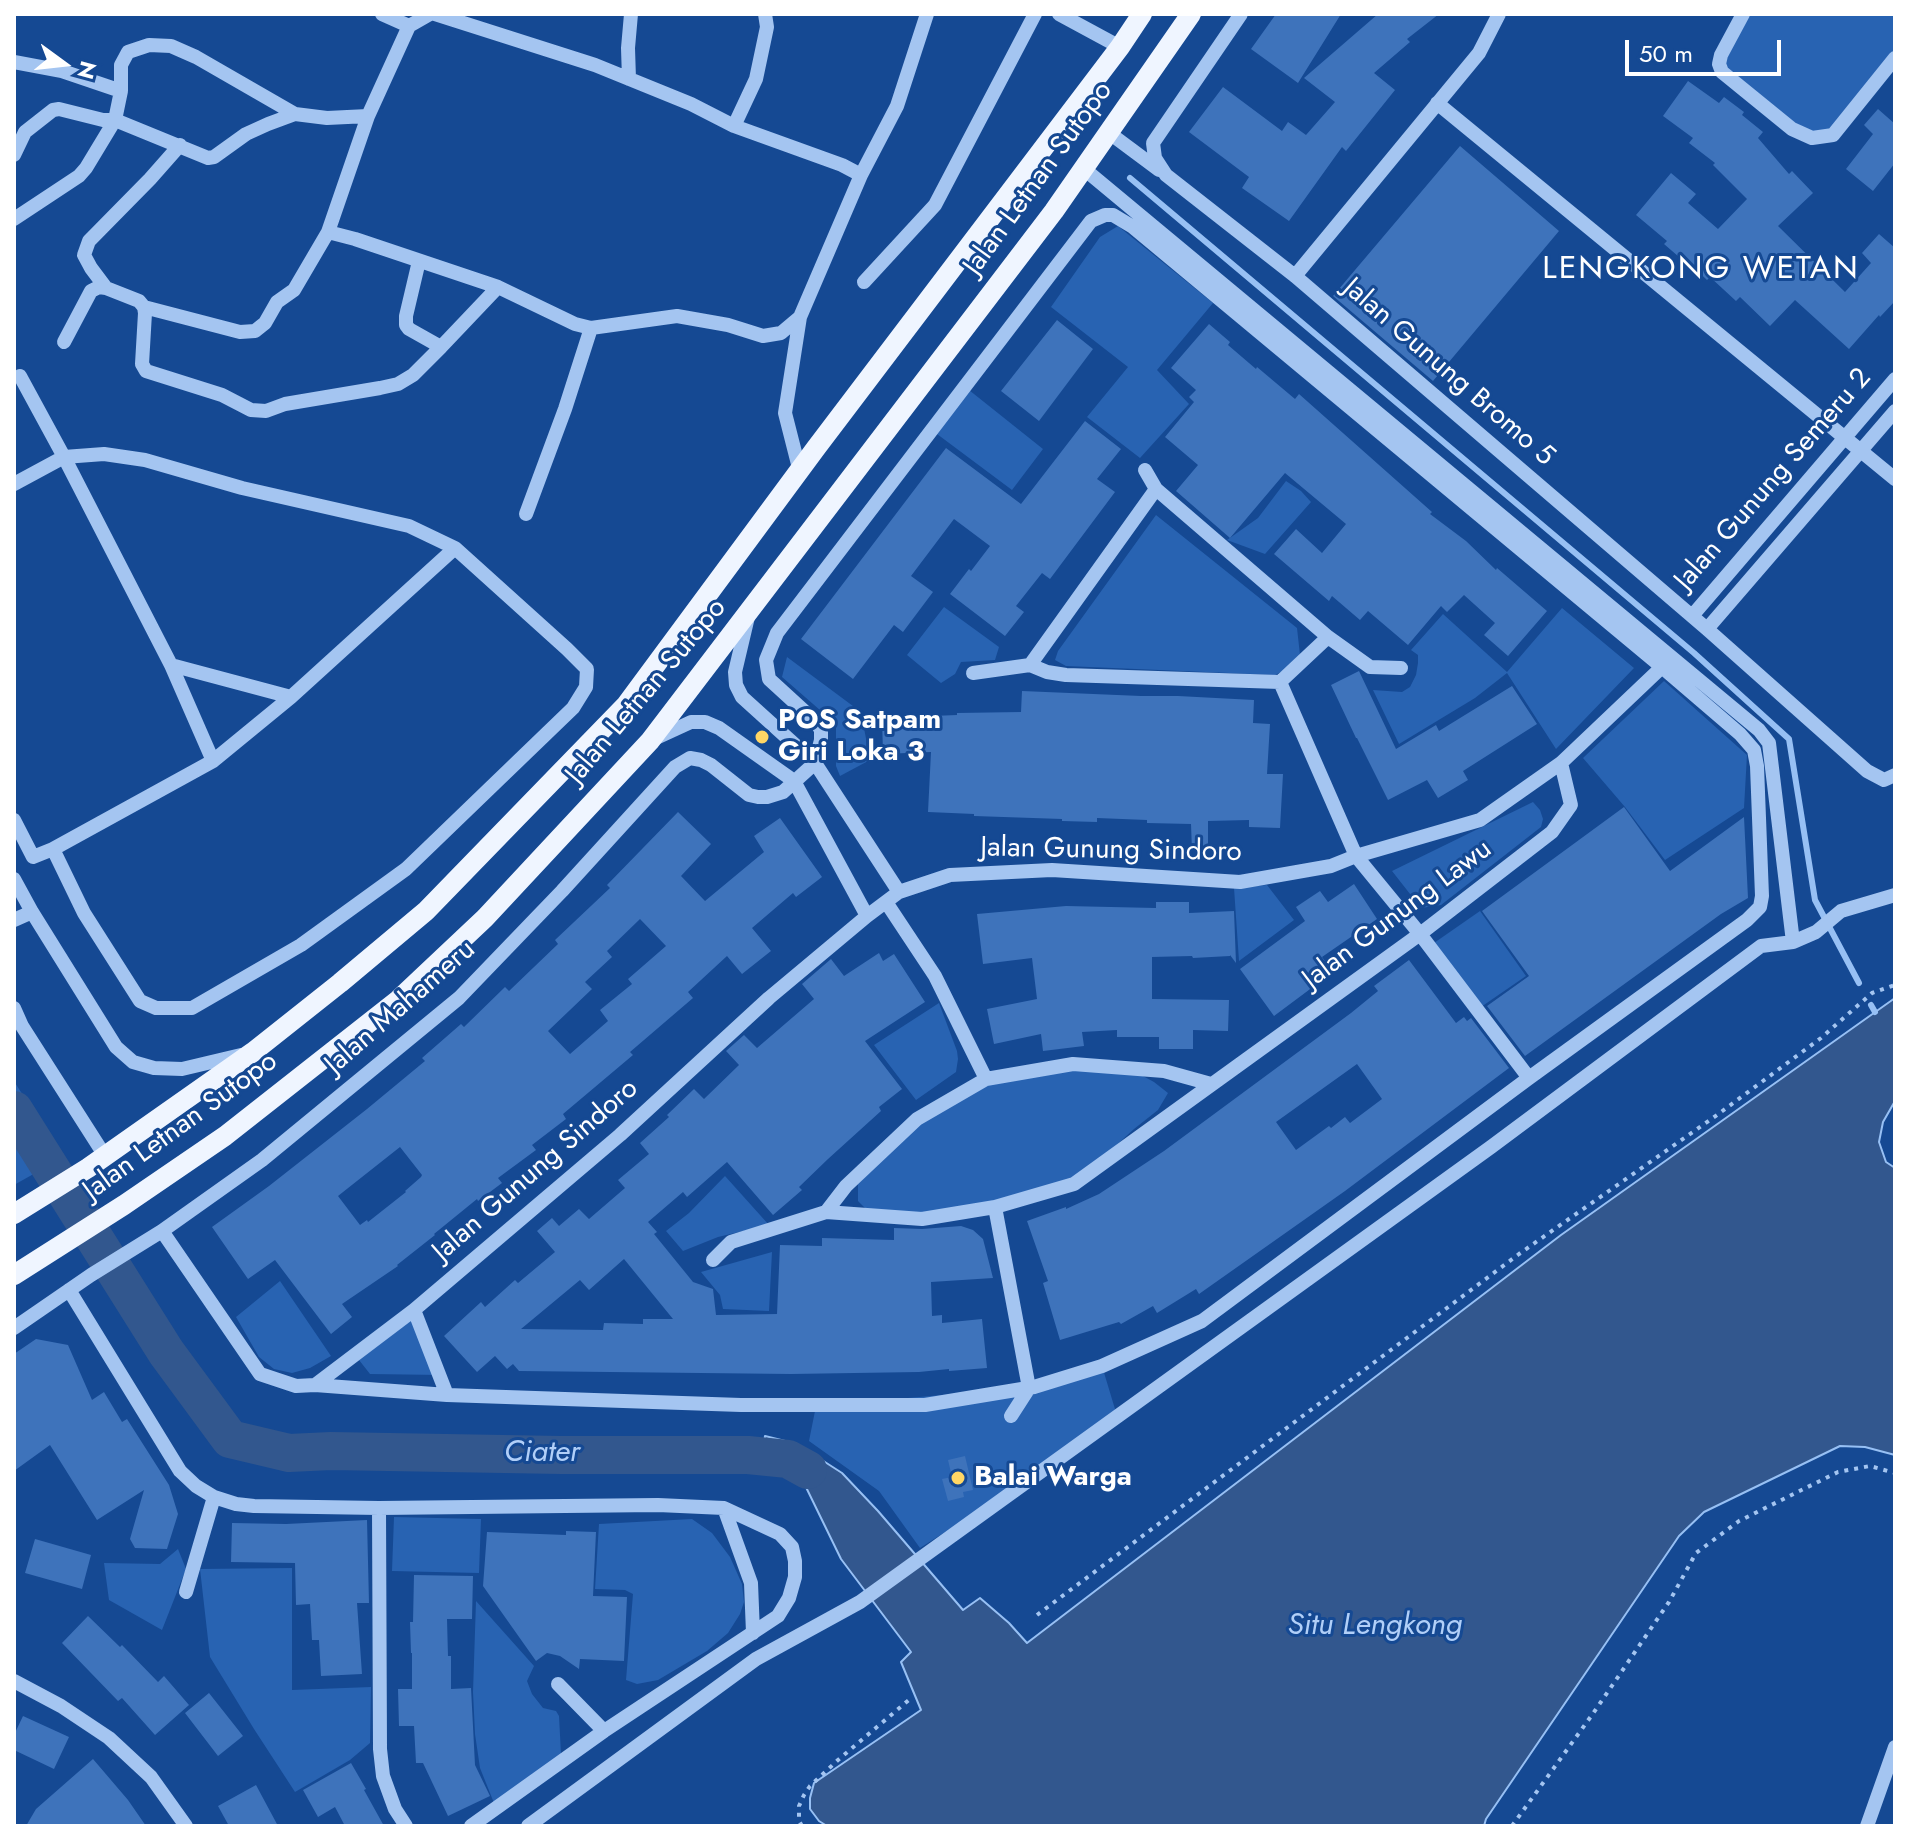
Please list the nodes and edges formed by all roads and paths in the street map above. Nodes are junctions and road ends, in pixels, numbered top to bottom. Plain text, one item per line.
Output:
1 (382, 14) edge
2 (433, 14) edge
3 (631, 14) edge
4 (765, 14) edge
5 (927, 14) edge
6 (1035, 14) edge
7 (1059, 14) edge
8 (1142, 14) edge
9 (1191, 14) edge
10 (1241, 14) edge
11 (1499, 14) edge
12 (1743, 14) edge
13 (409, 26) junction
14 (1120, 47) junction
15 (1895, 58) edge
16 (14, 62) edge
17 (629, 79) junction
18 (121, 91) junction
19 (1437, 103) junction
20 (295, 114) junction
21 (368, 116) junction
22 (115, 120) junction
23 (734, 126) junction
24 (1108, 132) junction
25 (180, 145) junction
26 (14, 155) edge
27 (1083, 168) junction
28 (861, 175) junction
29 (1166, 175) junction
30 (14, 219) edge
31 (328, 232) junction
32 (419, 261) junction
33 (1295, 276) junction
34 (864, 282) dead end
35 (498, 287) junction
36 (106, 288) junction
37 (144, 307) junction
38 (800, 317) junction
39 (591, 328) junction
40 (64, 342) dead end
41 (441, 347) junction
42 (20, 376) dead end
43 (1895, 379) edge
44 (1895, 411) edge
45 (1845, 437) junction
46 (792, 439) junction
47 (816, 448) junction
48 (1861, 450) junction
49 (64, 457) junction
50 (1145, 470) dead end
51 (800, 472) junction
52 (1895, 479) edge
53 (14, 484) edge
54 (1156, 489) junction
55 (526, 514) dead end
56 (455, 548) junction
57 (749, 613) junction
58 (1692, 616) junction
59 (1707, 629) junction
60 (1328, 637) junction
61 (171, 665) junction
62 (1030, 665) junction
63 (1662, 667) junction
64 (1401, 668) dead end
65 (973, 673) dead end
66 (1280, 682) junction
67 (291, 697) junction
68 (650, 741) junction
69 (213, 761) junction
70 (815, 763) junction
71 (1561, 763) junction
72 (1895, 775) edge
73 (794, 781) junction
74 (14, 820) edge
75 (53, 849) junction
76 (1356, 856) junction
77 (14, 879) edge
78 (899, 892) junction
79 (1895, 895) edge
80 (886, 902) junction
81 (32, 912) junction
82 (867, 916) junction
83 (14, 920) edge
84 (1420, 934) junction
85 (1793, 942) junction
86 (1895, 985) edge
87 (14, 1008) edge
88 (253, 1052) junction
89 (1529, 1078) junction
90 (986, 1079) junction
91 (1211, 1084) junction
92 (97, 1162) junction
93 (995, 1207) junction
94 (826, 1212) junction
95 (15, 1213) edge
96 (162, 1231) junction
97 (713, 1260) dead end
98 (14, 1275) edge
99 (69, 1290) junction
100 (414, 1310) junction
101 (14, 1328) edge
102 (315, 1385) junction
103 (1029, 1388) junction
104 (447, 1395) junction
105 (1011, 1416) dead end
106 (1895, 1473) edge
107 (214, 1497) junction
108 (379, 1508) junction
109 (724, 1508) junction
110 (186, 1592) dead end
111 (1037, 1615) dead end
112 (753, 1633) junction
113 (14, 1681) edge
114 (558, 1684) dead end
115 (910, 1699) dead end
116 (604, 1731) junction
117 (1895, 1747) edge
118 (186, 1826) edge
119 (406, 1826) edge
120 (471, 1826) edge
121 (528, 1826) edge
122 (802, 1826) edge
123 (1512, 1826) edge
124 (1867, 1826) edge

1 - 13 street
2 - 13 street
2 - 17 street
3 - 17 street
4 - 23 street
5 - 28 street
6 - 34 street
7 - 14 street
8 - 14 main road, Jalan Letnan Sutopo
9 - 24 main road, Jalan Letnan Sutopo
10 - 29 street, Jalan Gunung Bromo 5
11 - 19 street
12 - 15 street
13 - 21 street
14 - 47 main road, Jalan Letnan Sutopo
16 - 18 street
17 - 23 street
18 - 20 street
18 - 22 street
19 - 33 street
19 - 45 street
20 - 21 street
20 - 25 street
21 - 31 street
22 - 25 street
22 - 26 street
22 - 30 street
23 - 28 street
24 - 27 main road, Jalan Letnan Sutopo
24 - 29 street
25 - 36 street
27 - 57 main road, Jalan Letnan Sutopo
27 - 85 street
28 - 38 street
29 - 33 street, Jalan Gunung Bromo 5
31 - 32 street
31 - 37 street
32 - 35 street
32 - 41 street
33 - 58 street, Jalan Gunung Bromo 5
35 - 39 street
35 - 41 street
36 - 37 street
36 - 40 street
37 - 41 street
38 - 39 street
38 - 46 street
39 - 55 street
42 - 49 street
43 - 45 street, Jalan Gunung Semeru 2
44 - 48 street, Jalan Gunung Semeru 2
45 - 48 street
45 - 58 street, Jalan Gunung Semeru 2
46 - 47 street
46 - 51 street
47 - 51 main road, Jalan Letnan Sutopo
48 - 52 street
48 - 59 street, Jalan Gunung Semeru 2
49 - 53 street
49 - 56 street
49 - 61 street
50 - 54 street
51 - 88 main road, Jalan Letnan Sutopo
54 - 60 street
54 - 62 street
56 - 67 street
56 - 75 street
57 - 68 main road, Jalan Letnan Sutopo
57 - 70 street
58 - 59 street, Jalan Gunung Bromo 5
59 - 72 street, Jalan Gunung Bromo 5
60 - 64 street
60 - 66 street
61 - 67 street
61 - 69 street
62 - 65 street
62 - 66 street
63 - 70 street
63 - 71 street, Jalan Gunung Sindoro
63 - 89 street
66 - 76 street
67 - 69 street
68 - 73 street
68 - 98 main road, Jalan Letnan Sutopo
69 - 75 street
70 - 73 street
70 - 78 street
71 - 76 street, Jalan Gunung Sindoro
71 - 84 street, Jalan Gunung Lawu
73 - 82 street
73 - 96 street, Jalan Mahameru
74 - 75 street
76 - 78 street, Jalan Gunung Sindoro
76 - 84 street
77 - 81 street
78 - 80 street, Jalan Gunung Sindoro
79 - 85 street
80 - 82 street, Jalan Gunung Sindoro
80 - 90 street
81 - 83 street
81 - 88 street
82 - 100 street, Jalan Gunung Sindoro
84 - 89 street
84 - 91 street, Jalan Gunung Lawu
85 - 121 street
86 - 111 path
87 - 92 street
88 - 92 main road, Jalan Letnan Sutopo
89 - 103 street
90 - 91 street
90 - 94 street
91 - 93 street, Jalan Gunung Lawu
92 - 95 main road, Jalan Letnan Sutopo
93 - 94 street, Jalan Gunung Lawu
93 - 103 street
94 - 97 street, Jalan Gunung Lawu
96 - 99 street, Jalan Mahameru
96 - 102 street
99 - 101 street, Jalan Mahameru
99 - 107 street
100 - 102 street, Jalan Gunung Sindoro
100 - 104 street
102 - 104 street
103 - 104 street
103 - 105 street
106 - 123 path
107 - 108 street
107 - 110 street
108 - 109 street
108 - 119 street
109 - 112 street
109 - 112 street
112 - 116 street
113 - 118 street
114 - 116 street
115 - 122 path
116 - 120 street
117 - 124 street

